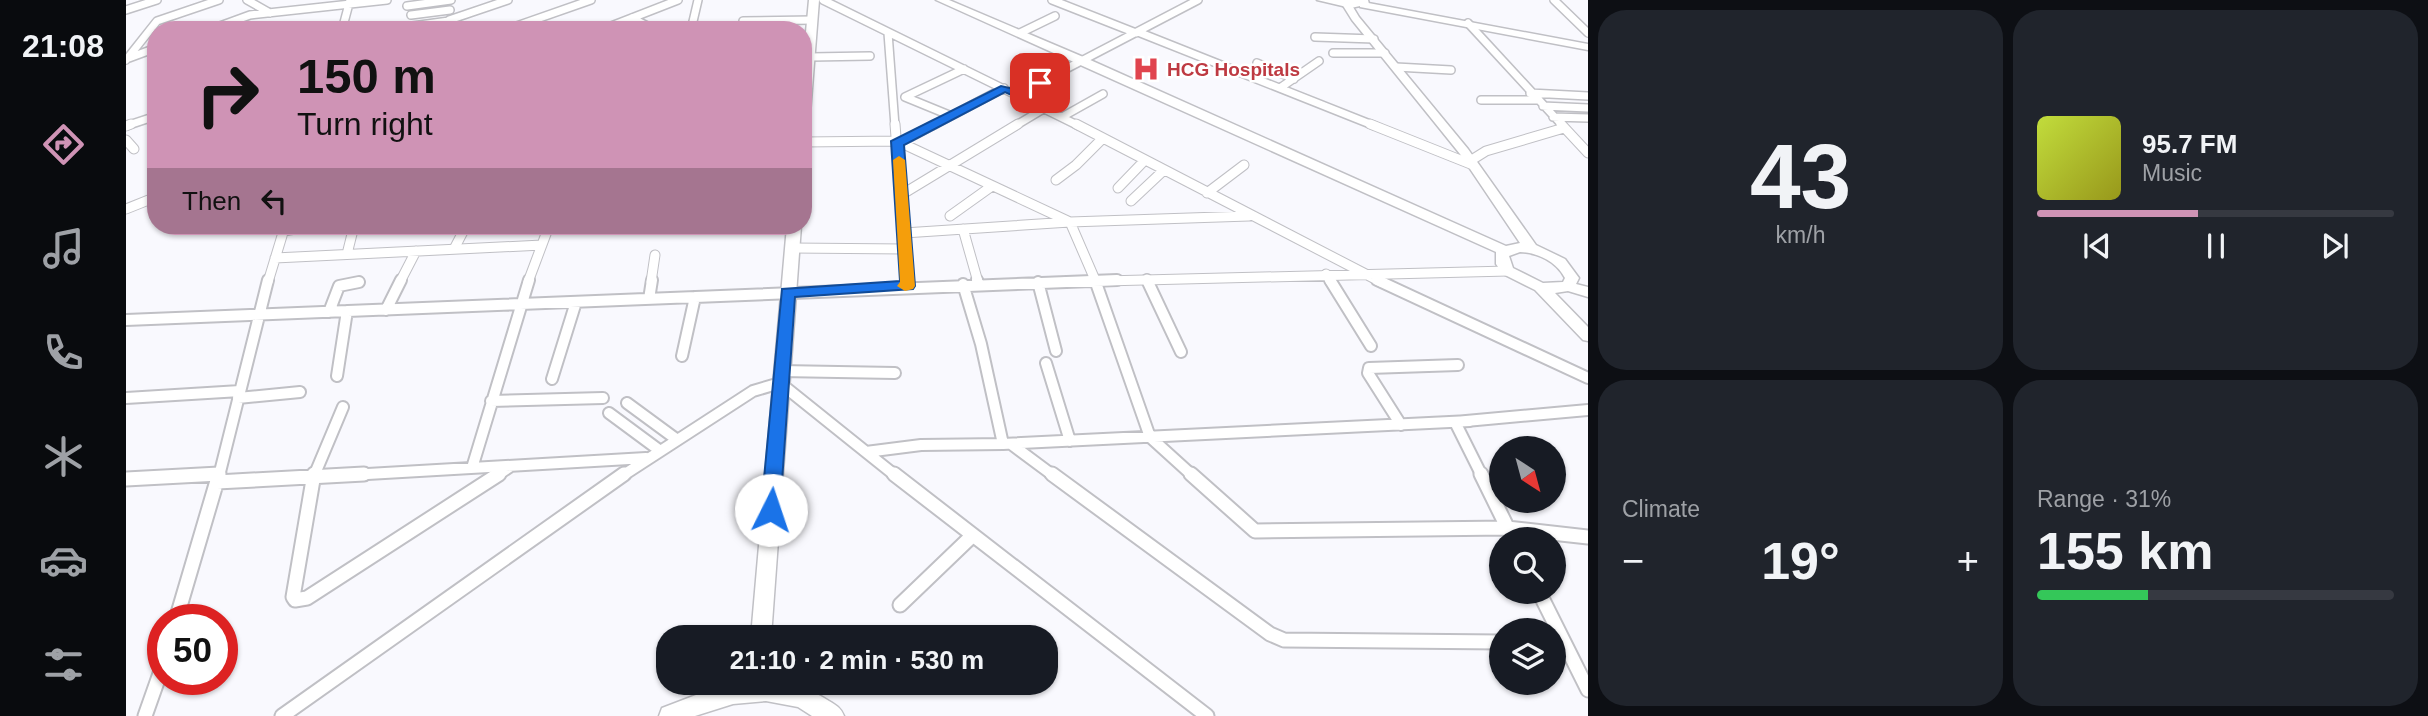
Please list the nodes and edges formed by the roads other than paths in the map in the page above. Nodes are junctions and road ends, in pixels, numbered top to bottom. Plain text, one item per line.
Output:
1 (157, 0) edge
2 (219, 0) edge
3 (247, 0) edge
4 (292, 0) edge
5 (387, 0) edge
6 (451, 0) edge
7 (508, 0) edge
8 (591, 0) edge
9 (678, 0) edge
10 (698, 0) edge
11 (814, 0) edge
12 (823, 0) edge
13 (941, 0) edge
14 (1052, 0) edge
15 (1198, 0) edge
16 (1322, 0) edge
17 (1554, 0) edge
18 (349, 2) edge
19 (1354, 3) edge
20 (407, 6) dead end
21 (126, 10) edge
22 (450, 10) junction
23 (286, 11) junction
24 (270, 13) junction
25 (411, 15) dead end
26 (1055, 16) dead end
27 (632, 18) junction
28 (813, 20) junction
29 (157, 21) edge
30 (238, 21) edge
31 (344, 21) edge
32 (449, 21) joint
33 (531, 21) edge
34 (625, 21) edge
35 (638, 21) edge
36 (693, 21) edge
37 (743, 21) dead end
38 (1468, 23) junction
39 (888, 33) junction
40 (1020, 33) junction
41 (1137, 33) junction
42 (1588, 33) edge
43 (147, 34) edge
44 (1315, 37) dead end
45 (812, 38) edge
46 (1374, 39) junction
47 (1588, 47) edge
48 (147, 51) edge
49 (1333, 53) dead end
50 (1385, 53) junction
51 (870, 56) dead end
52 (812, 57) edge
53 (127, 59) edge
54 (1084, 61) junction
55 (1319, 61) dead end
56 (1257, 63) dead end
57 (1396, 67) junction
58 (964, 69) junction
59 (1451, 70) dead end
60 (1294, 79) junction
61 (1004, 88) junction
62 (1280, 88) junction
63 (1531, 93) junction
64 (1018, 94) junction
65 (1102, 94) dead end
66 (1588, 96) edge
67 (1481, 100) dead end
68 (1540, 103) junction
69 (1045, 108) junction
70 (1588, 108) edge
71 (949, 115) junction
72 (1062, 117) junction
73 (1553, 117) junction
74 (1588, 118) edge
75 (147, 120) edge
76 (126, 126) edge
77 (1564, 128) junction
78 (1103, 138) junction
79 (126, 140) edge
80 (812, 142) edge
81 (899, 142) junction
82 (134, 149) dead end
83 (1588, 153) edge
84 (1145, 160) junction
85 (1471, 163) junction
86 (1244, 165) dead end
87 (951, 166) junction
88 (1164, 170) junction
89 (1056, 180) dead end
90 (992, 186) junction
91 (1118, 188) dead end
92 (1207, 192) junction
93 (901, 195) junction
94 (147, 201) edge
95 (1131, 201) dead end
96 (126, 209) edge
97 (950, 216) dead end
98 (1252, 216) junction
99 (1070, 222) junction
100 (1512, 222) junction
101 (963, 229) junction
102 (904, 233) junction
103 (283, 235) edge
104 (352, 235) edge
105 (461, 235) edge
106 (546, 235) edge
107 (793, 235) edge
108 (542, 245) junction
109 (792, 248) junction
110 (454, 249) junction
111 (905, 249) junction
112 (1532, 250) junction
113 (416, 251) junction
114 (347, 254) junction
115 (655, 255) dead end
116 (1507, 257) junction
117 (275, 258) junction
118 (1362, 273) junction
119 (1326, 274) junction
120 (1147, 279) junction
121 (1095, 280) junction
122 (359, 282) dead end
123 (1038, 282) junction
124 (978, 283) junction
125 (963, 284) junction
126 (1567, 284) junction
127 (1588, 285) edge
128 (908, 286) junction
129 (1540, 287) junction
130 (1588, 292) edge
131 (788, 293) junction
132 (695, 297) junction
133 (649, 299) junction
134 (576, 302) junction
135 (520, 304) junction
136 (386, 310) junction
137 (347, 311) junction
138 (329, 312) junction
139 (259, 315) junction
140 (126, 320) edge
141 (1575, 320) junction
142 (1588, 336) edge
143 (1371, 346) dead end
144 (1056, 351) dead end
145 (1181, 352) dead end
146 (682, 356) dead end
147 (1046, 363) dead end
148 (1458, 365) dead end
149 (895, 373) dead end
150 (337, 376) dead end
151 (781, 377) junction
152 (1588, 378) edge
153 (552, 379) dead end
154 (300, 392) dead end
155 (239, 395) junction
156 (126, 398) edge
157 (603, 398) dead end
158 (491, 401) junction
159 (627, 403) dead end
160 (343, 407) dead end
161 (1588, 410) edge
162 (609, 412) dead end
163 (1470, 421) junction
164 (1401, 425) junction
165 (1150, 437) junction
166 (676, 439) junction
167 (1070, 441) junction
168 (1007, 444) junction
169 (659, 450) junction
170 (866, 452) junction
171 (646, 458) junction
172 (511, 466) junction
173 (472, 468) junction
174 (313, 477) junction
175 (218, 478) junction
176 (126, 480) edge
177 (1507, 527) edge
178 (1489, 533) edge
179 (973, 535) junction
180 (1566, 536) edge
181 (1588, 537) edge
182 (181, 604) edge
183 (900, 605) dead end
184 (762, 625) edge
185 (1489, 642) edge
186 (1566, 654) edge
187 (1588, 690) edge
188 (152, 695) edge
189 (716, 695) edge
190 (792, 695) edge
191 (145, 716) edge
192 (282, 716) edge
193 (670, 716) edge
194 (833, 716) edge
195 (1207, 716) edge

1 - 21 street
2 - 29 street
3 - 24 street
4 - 23 street
5 - 18 street
6 - 20 street
6 - 22 street
7 - 32 street
8 - 33 street
9 - 27 street
10 - 36 street
11 - 28 street
12 - 39 street
13 - 40 street
14 - 41 street
15 - 41 street
16 - 19 main road
17 - 42 street
18 - 23 street
18 - 31 street
19 - 38 street
19 - 46 street
22 - 25 street
22 - 32 street
23 - 24 street
24 - 30 street
26 - 40 street
27 - 34 street
27 - 35 street
28 - 37 street
28 - 45 street
38 - 47 street
38 - 63 street
39 - 58 street
39 - 81 street
40 - 54 street
41 - 54 street
41 - 62 street
43 - 53 street
44 - 46 street
46 - 50 street
48 - 53 street
49 - 50 street
50 - 57 street
51 - 52 street
54 - 64 street
54 - 116 street
55 - 60 street
56 - 60 street
57 - 59 street
57 - 85 street
58 - 61 street
58 - 71 street
60 - 62 street
61 - 64 street
61 - 71 street
62 - 85 street
63 - 66 street
63 - 68 street
64 - 69 street
65 - 72 street
67 - 68 street
68 - 70 street
68 - 73 street
69 - 72 street
69 - 87 street
71 - 81 street
72 - 78 street
73 - 74 street
73 - 77 street
75 - 76 street
77 - 83 street
77 - 85 street
78 - 84 street
78 - 89 street
79 - 82 street
80 - 81 street
81 - 87 street
81 - 93 street
84 - 88 street
84 - 91 street
85 - 100 street
86 - 92 street
87 - 90 street
87 - 93 street
88 - 92 street
88 - 95 street
90 - 97 street
90 - 99 street
92 - 98 street
93 - 102 street
94 - 96 street
98 - 99 street
98 - 118 street
99 - 101 street
99 - 121 street
100 - 112 street
100 - 116 street
101 - 102 street
101 - 124 street
102 - 111 street
103 - 117 street
104 - 114 street
105 - 110 street
106 - 108 street
107 - 109 street
108 - 110 street
108 - 135 street
109 - 111 street
109 - 131 street
110 - 113 street
111 - 128 street
112 - 116 street
112 - 126 street
113 - 114 street
113 - 136 street
114 - 117 street
115 - 133 street
116 - 118 street
116 - 129 street
117 - 139 street
118 - 119 street
118 - 152 street
119 - 120 street
119 - 143 street
120 - 121 street
120 - 145 street
121 - 123 street
121 - 165 street
122 - 138 street
123 - 124 street
123 - 144 street
124 - 125 street
125 - 128 street
125 - 168 street
126 - 127 street
126 - 129 street
126 - 130 street
126 - 141 street
128 - 131 street
129 - 141 street
131 - 132 street
131 - 151 street
132 - 133 street
132 - 146 street
133 - 134 street
134 - 135 street
134 - 153 street
135 - 136 street
135 - 158 street
136 - 137 street
137 - 138 street
137 - 150 street
138 - 139 street
139 - 140 street
139 - 155 street
141 - 142 street
147 - 167 street
148 - 164 street
149 - 151 street
151 - 166 street
151 - 170 street
151 - 184 street
154 - 155 street
155 - 156 street
155 - 175 street
157 - 158 street
158 - 173 street
159 - 166 street
160 - 174 street
161 - 163 street
162 - 169 street
163 - 164 street
163 - 177 street
164 - 165 street
165 - 167 street
165 - 178 street
166 - 169 street
167 - 168 street
168 - 170 street
168 - 185 street
169 - 171 street
170 - 179 street
171 - 172 street
171 - 192 street
172 - 173 street
172 - 174 street
173 - 174 street
174 - 175 street
175 - 176 street
175 - 182 street
179 - 183 street
179 - 195 street
180 - 181 street
186 - 187 street
188 - 191 street
189 - 193 street
190 - 194 street

